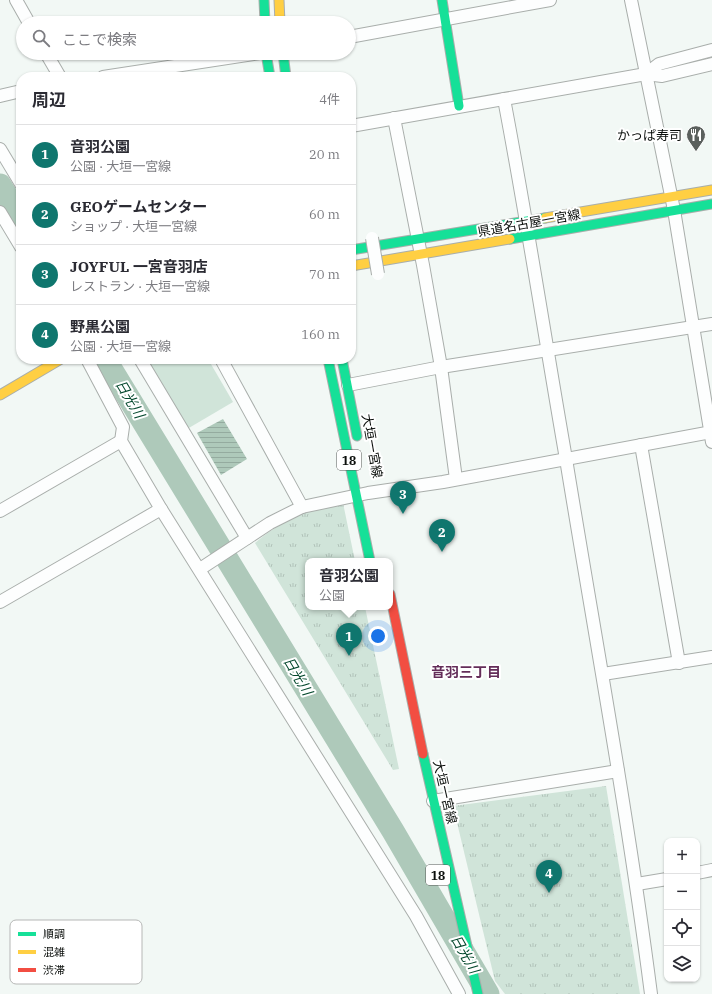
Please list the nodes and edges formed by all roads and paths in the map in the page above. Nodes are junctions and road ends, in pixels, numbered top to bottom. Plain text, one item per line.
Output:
1 (16, 0) edge
2 (264, 0) edge
3 (279, 0) edge
4 (442, 0) edge
5 (550, 0) edge
6 (631, 0) edge
7 (25, 16) edge
8 (265, 16) edge
9 (280, 16) edge
10 (445, 21) junction
11 (356, 37) edge
12 (712, 50) edge
13 (50, 60) edge
14 (214, 60) edge
15 (267, 60) edge
16 (283, 60) edge
17 (712, 64) edge
18 (57, 72) edge
19 (136, 72) edge
20 (269, 72) edge
21 (285, 72) edge
22 (646, 74) junction
23 (16, 92) edge
24 (0, 96) edge
25 (504, 99) junction
26 (459, 106) junction
27 (394, 118) junction
28 (356, 125) edge
29 (0, 149) edge
30 (16, 176) edge
31 (712, 190) edge
32 (671, 197) junction
33 (712, 204) edge
34 (674, 210) junction
35 (0, 212) edge
36 (527, 221) junction
37 (529, 236) junction
38 (372, 238) dead end
39 (417, 238) junction
40 (16, 239) edge
41 (356, 249) edge
42 (421, 254) junction
43 (356, 265) edge
44 (378, 274) dead end
45 (712, 324) edge
46 (693, 327) junction
47 (548, 350) junction
48 (53, 364) edge
49 (90, 364) edge
50 (143, 364) edge
51 (224, 364) edge
52 (329, 364) edge
53 (343, 364) edge
54 (441, 367) junction
55 (348, 385) junction
56 (0, 395) edge
57 (712, 436) edge
58 (122, 441) junction
59 (641, 445) junction
60 (359, 447) dead end
61 (565, 458) junction
62 (456, 479) junction
63 (365, 494) junction
64 (302, 506) junction
65 (161, 509) junction
66 (0, 512) edge
67 (245, 540) junction
68 (370, 558) edge
69 (200, 569) junction
70 (0, 602) edge
71 (393, 608) edge
72 (712, 657) edge
73 (679, 663) junction
74 (603, 674) junction
75 (618, 771) junction
76 (433, 801) junction
77 (700, 873) edge
78 (712, 874) edge
79 (664, 879) edge
80 (637, 884) junction
81 (462, 982) dead end
82 (459, 994) edge
83 (465, 994) edge
84 (478, 994) edge
85 (651, 994) edge

1 - 7 street
2 - 8 main road
3 - 9 main road
4 - 10 main road
5 - 10 street
6 - 22 street
10 - 11 street
10 - 26 main road
12 - 22 street
13 - 18 street
14 - 19 street
15 - 20 main road
16 - 21 main road
17 - 22 street
22 - 25 street
22 - 32 street
23 - 24 street
25 - 26 street
25 - 36 street
26 - 27 street
27 - 28 street
27 - 39 street
29 - 30 street
31 - 32 main road, 県道名古屋一宮線
32 - 34 street
32 - 36 main road, 県道名古屋一宮線
33 - 34 main road, 県道名古屋一宮線
34 - 37 main road, 県道名古屋一宮線
34 - 46 street
35 - 40 street
36 - 37 street
36 - 39 main road, 県道名古屋一宮線
37 - 42 main road, 県道名古屋一宮線
37 - 47 street
38 - 44 street, bridge
39 - 41 main road, 県道名古屋一宮線
39 - 42 street
42 - 43 main road, 県道名古屋一宮線
42 - 54 street
45 - 46 street
46 - 47 street
46 - 57 street
47 - 54 street
47 - 61 street
48 - 56 main road
49 - 58 street
50 - 67 street
51 - 64 street
52 - 63 main road, 大垣一宮線 / 18
53 - 55 main road, 大垣一宮線 / 18
54 - 55 street
54 - 62 street
55 - 60 main road, 大垣一宮線 / 18
57 - 59 street
58 - 65 street
58 - 66 street
59 - 61 street
59 - 73 street
61 - 62 street
61 - 74 street
62 - 63 street
63 - 64 street
63 - 68 main road, 大垣一宮線 / 18
64 - 67 street
65 - 69 street
65 - 70 street
67 - 69 street
69 - 82 street
71 - 76 main road, 大垣一宮線 / 18
72 - 73 street
73 - 74 street
74 - 75 street
75 - 76 street
75 - 80 street
76 - 84 main road, 大垣一宮線 / 18
77 - 78 street
79 - 80 street
80 - 85 street
81 - 83 main road

